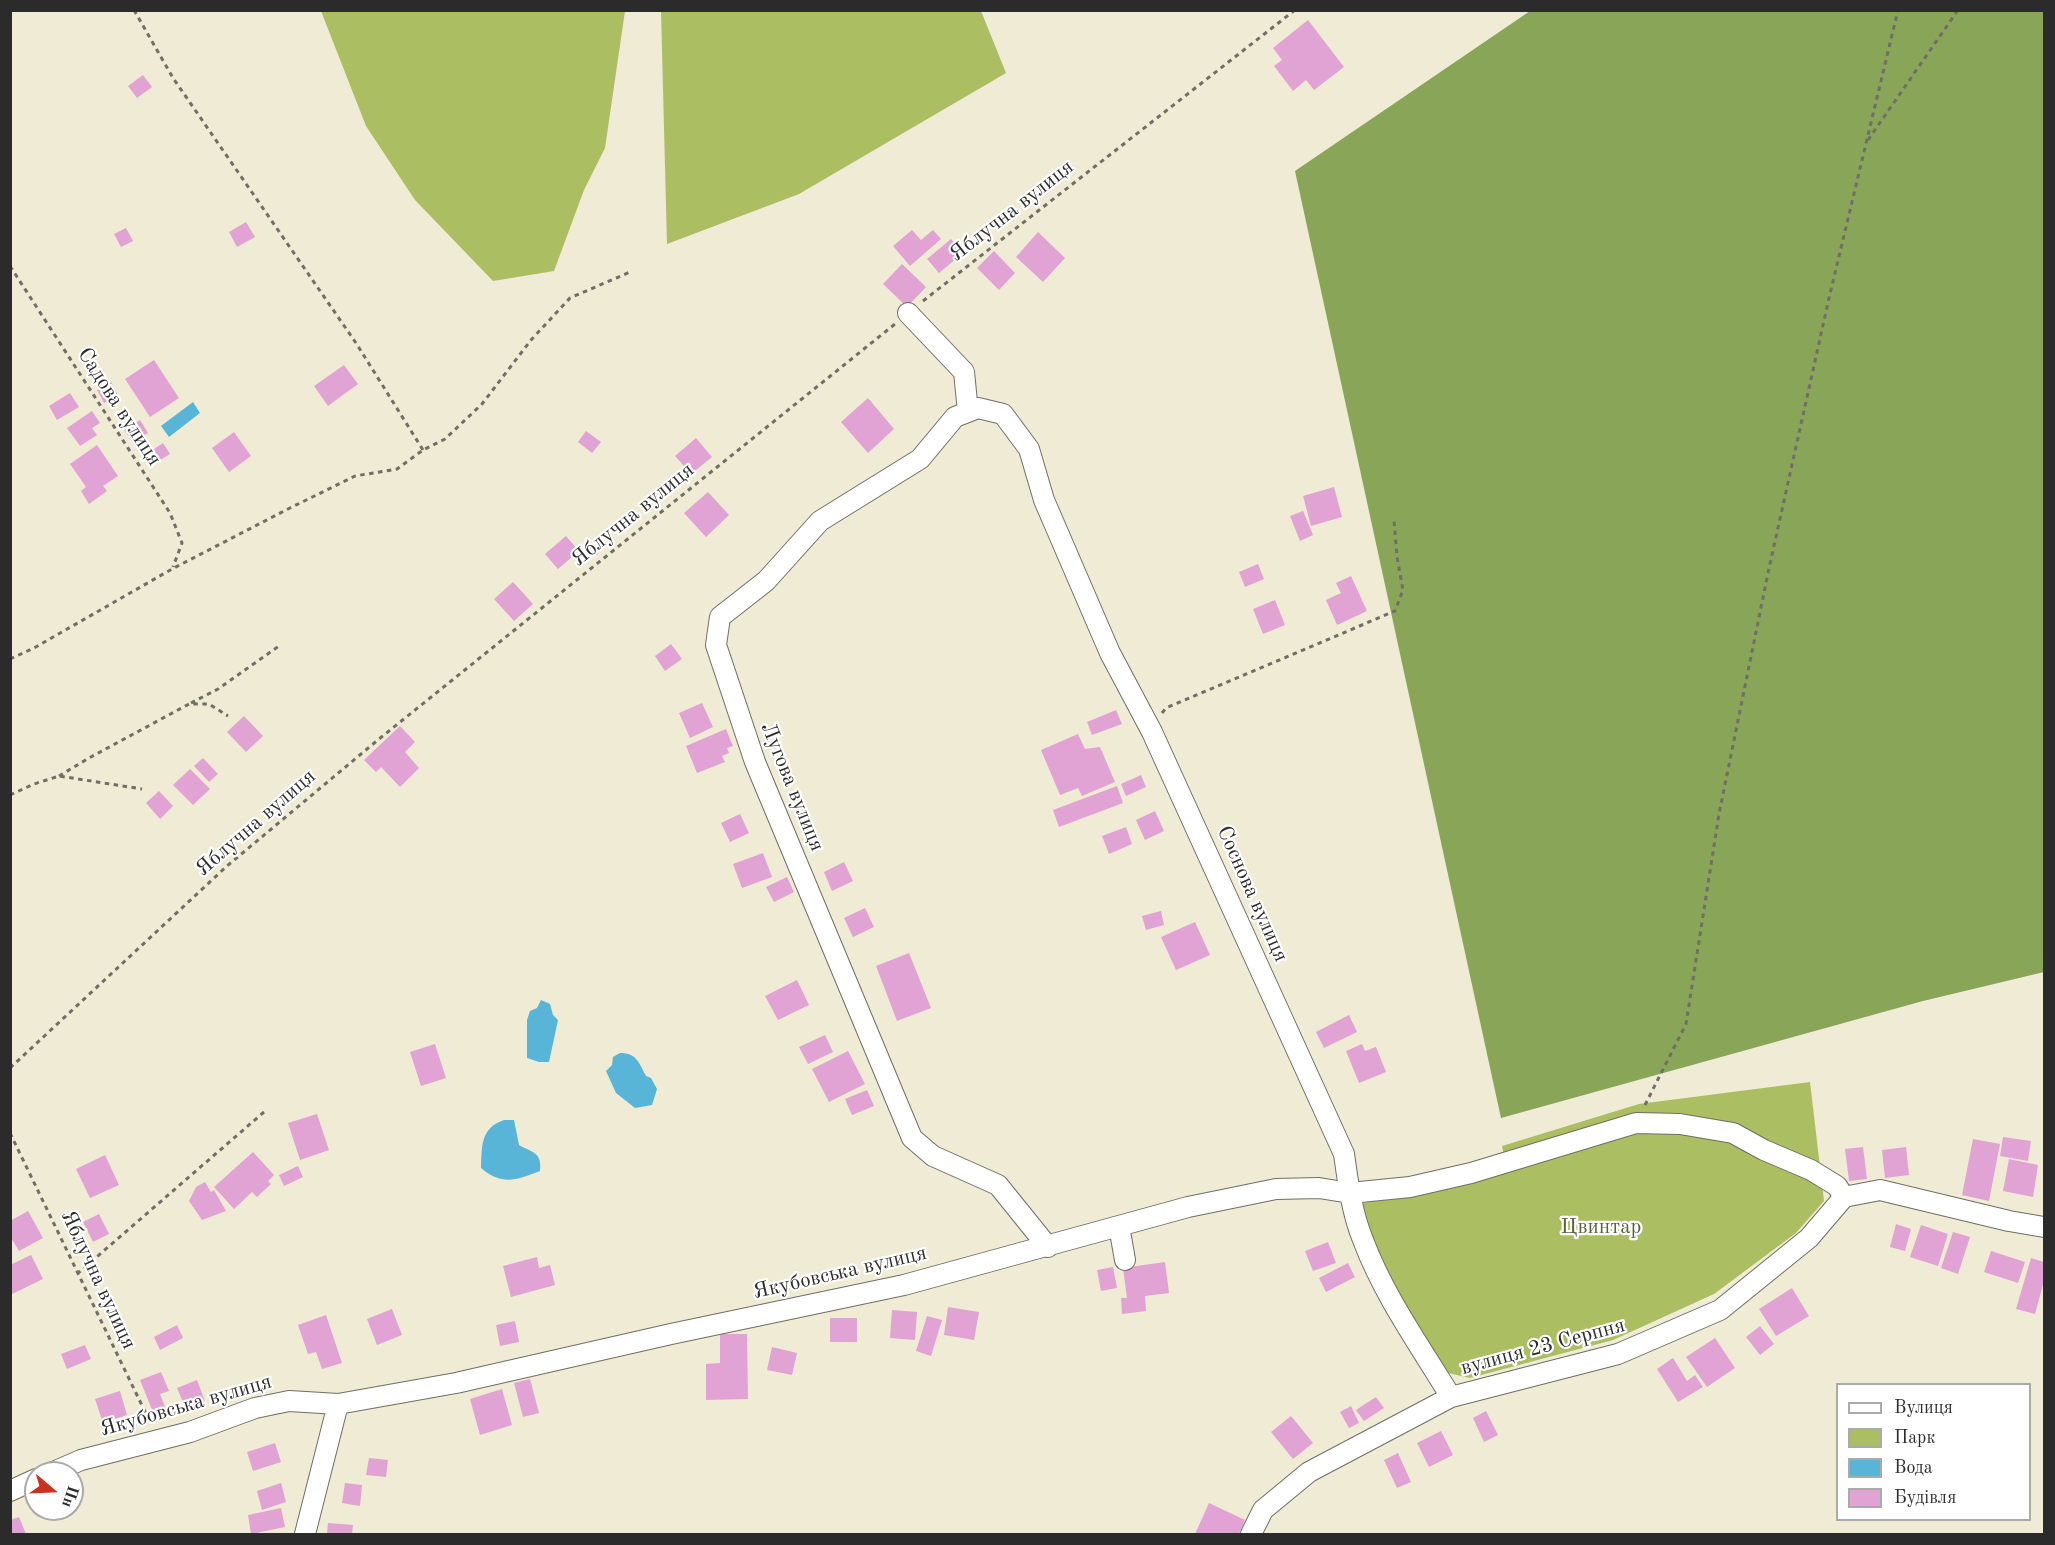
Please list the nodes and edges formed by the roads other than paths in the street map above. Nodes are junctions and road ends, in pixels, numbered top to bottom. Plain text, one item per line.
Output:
1 (908, 313) road end
2 (968, 412) junction
3 (1350, 1193) junction
4 (1844, 1197) junction
5 (1119, 1226) junction
6 (2044, 1227) edge
7 (1048, 1246) junction
8 (1125, 1260) dead end
9 (1451, 1397) junction
10 (338, 1404) junction
11 (79, 1461) edge
12 (24, 1485) edge
13 (10, 1491) edge
14 (305, 1534) edge
15 (1251, 1534) edge

1 - 2 street
2 - 3 street, Соснова вулиця
2 - 7 street, Лугова вулиця
3 - 4 street, Якубовська вулиця
3 - 5 street, Якубовська вулиця
3 - 9 street, Соснова вулиця
4 - 6 street
4 - 9 street, вулиця 23 Серпня
5 - 7 street, Якубовська вулиця
5 - 8 street
7 - 10 street, Якубовська вулиця
9 - 15 street, вулиця 23 Серпня
10 - 11 street, Якубовська вулиця
10 - 14 street
12 - 13 street

